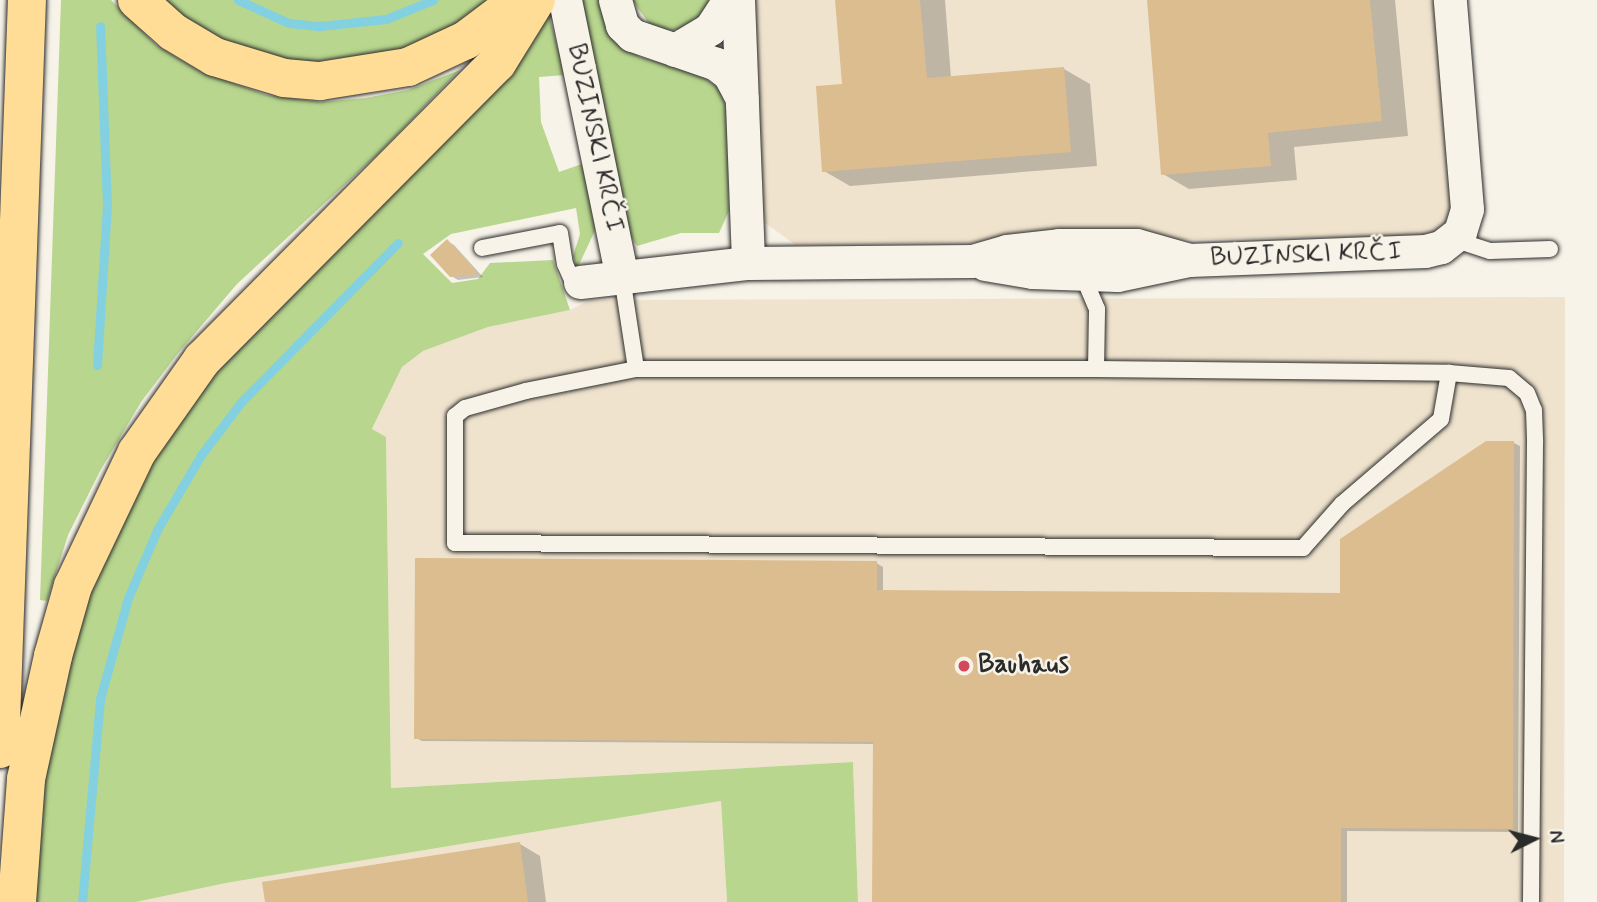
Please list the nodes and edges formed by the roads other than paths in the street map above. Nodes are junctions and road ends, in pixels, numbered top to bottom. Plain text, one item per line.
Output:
1 (27, 0) edge
2 (137, 0) edge
3 (519, 0) edge
4 (536, 0) edge
5 (565, 0) edge
6 (615, 0) edge
7 (730, 0) edge
8 (738, 0) edge
9 (1450, 0) edge
10 (675, 50) junction
11 (742, 98) junction
12 (1453, 239) junction
13 (1059, 245) junction
14 (482, 248) dead end
15 (1156, 248) junction
16 (1550, 249) dead end
17 (1189, 260) junction
18 (972, 261) junction
19 (748, 263) junction
20 (1083, 275) junction
21 (1116, 275) junction
22 (622, 277) junction
23 (579, 282) joint
24 (1097, 309) junction
25 (636, 369) junction
26 (1096, 369) junction
27 (1449, 373) junction
28 (0, 749) edge
29 (17, 902) edge
30 (1531, 902) edge

1 - 28 highway
2 - 3 highway
4 - 29 highway
5 - 22 street, BUZINSKI KRČI
6 - 10 street
7 - 10 street
8 - 11 street
9 - 12 street
10 - 11 street
11 - 19 street
12 - 16 lane
12 - 17 street, BUZINSKI KRČI
13 - 15 street, BUZINSKI KRČI
13 - 18 street, BUZINSKI KRČI
13 - 20 lane
14 - 23 lane
15 - 17 street, BUZINSKI KRČI
15 - 21 lane
17 - 21 street
18 - 19 street, BUZINSKI KRČI
18 - 20 street
19 - 22 street, BUZINSKI KRČI
20 - 21 street
20 - 24 lane
21 - 24 lane
22 - 23 street, BUZINSKI KRČI
22 - 25 lane
24 - 26 lane
25 - 26 lane
25 - 27 lane
26 - 27 lane
27 - 30 lane

